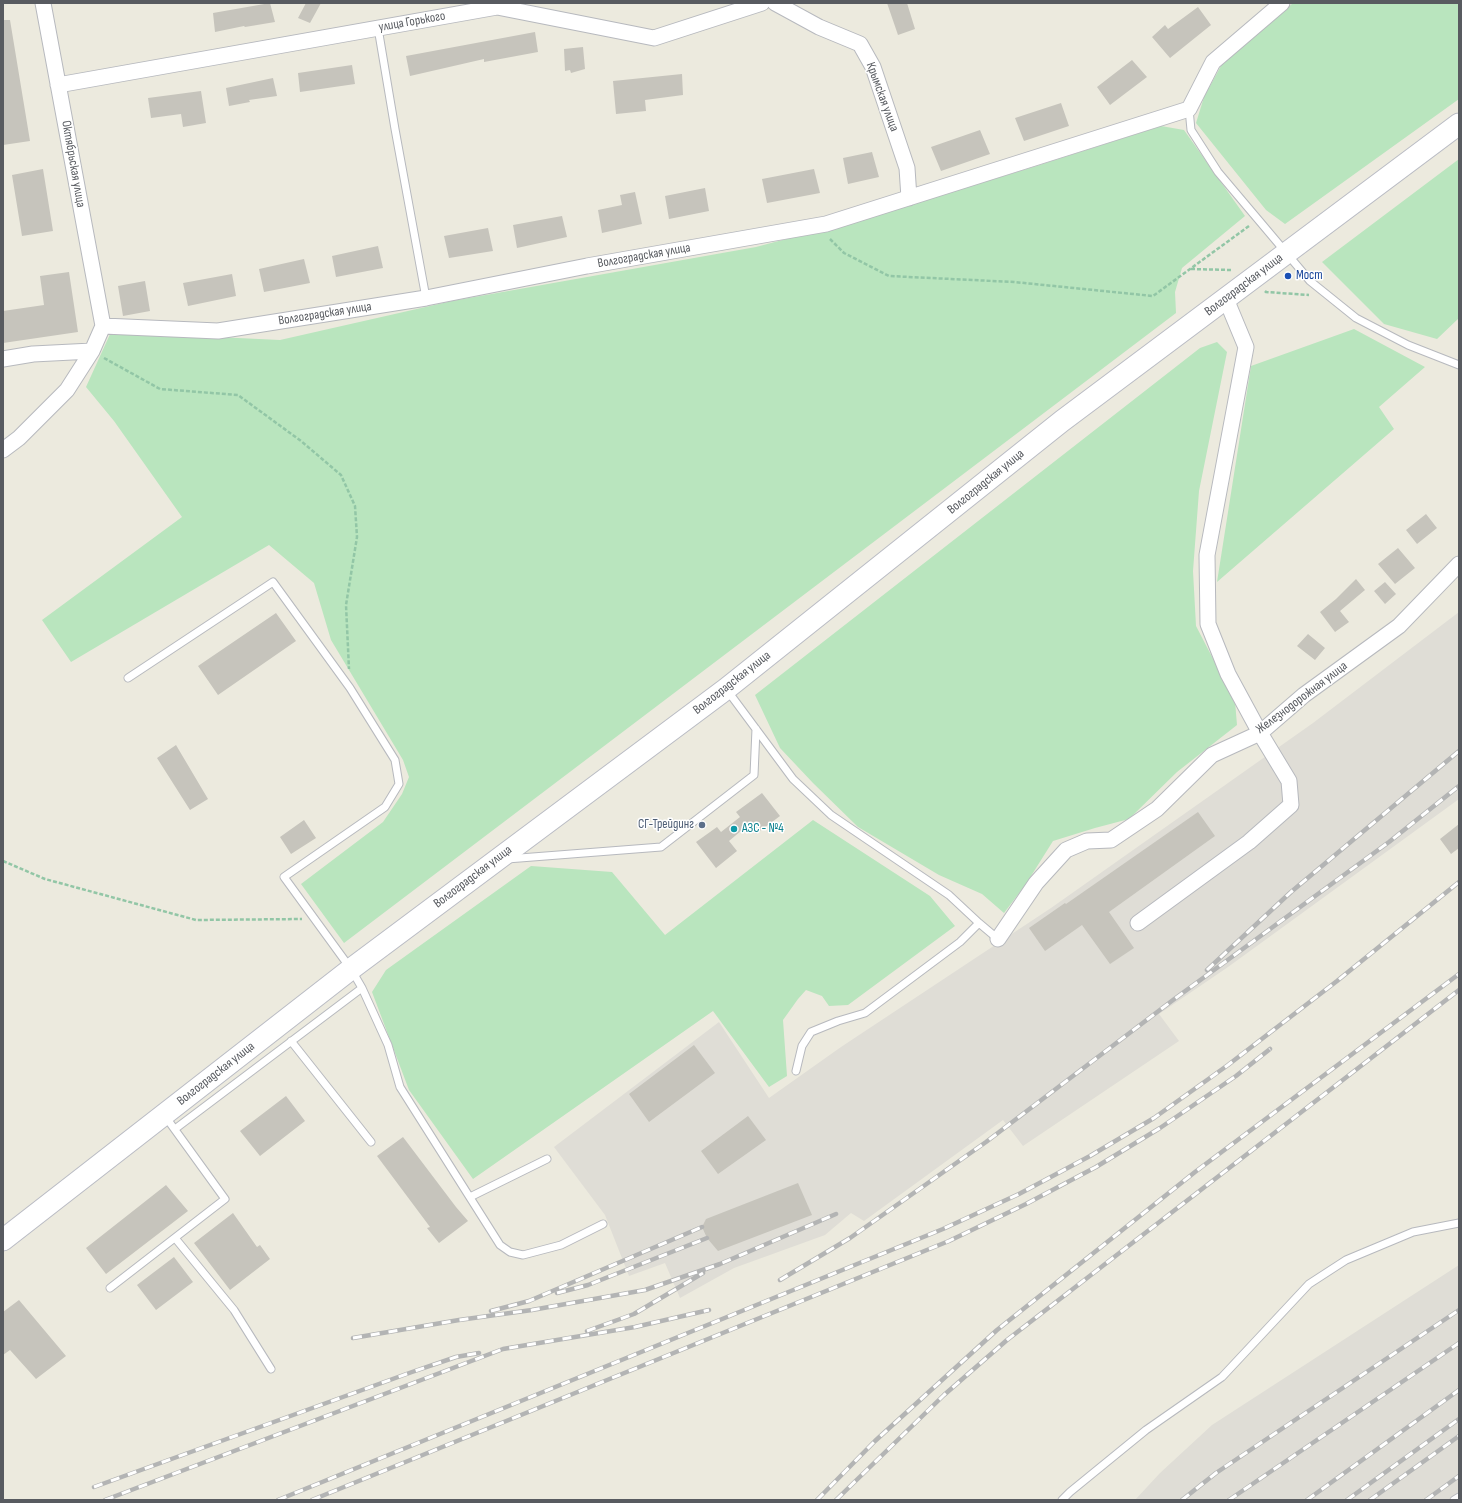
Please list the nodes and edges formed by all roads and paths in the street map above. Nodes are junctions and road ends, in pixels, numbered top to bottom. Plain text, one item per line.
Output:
1 (43, 3) edge
2 (762, 3) edge
3 (775, 3) edge
4 (1282, 3) edge
5 (378, 28) junction
6 (58, 85) junction
7 (1190, 109) junction
8 (1459, 124) edge
9 (909, 198) junction
10 (1258, 220) junction
11 (817, 225) junction
12 (1286, 254) junction
13 (1235, 268) dead end
14 (1190, 269) junction
15 (1255, 277) junction
16 (1328, 296) junction
17 (426, 298) junction
18 (1226, 299) junction
19 (103, 326) junction
20 (92, 351) junction
21 (3, 359) edge
22 (1459, 365) edge
23 (3, 450) edge
24 (1459, 564) edge
25 (128, 678) dead end
26 (350, 688) junction
27 (726, 689) junction
28 (756, 729) junction
29 (1260, 733) junction
30 (495, 860) junction
31 (3, 861) edge
32 (315, 919) junction
33 (979, 923) junction
34 (1138, 923) dead end
35 (998, 939) joint
36 (351, 969) junction
37 (362, 988) junction
38 (291, 1041) junction
39 (796, 1071) dead end
40 (169, 1122) junction
41 (371, 1142) dead end
42 (547, 1159) dead end
43 (470, 1197) junction
44 (1459, 1223) edge
45 (603, 1224) dead end
46 (175, 1238) junction
47 (3, 1240) edge
48 (110, 1288) dead end
49 (270, 1369) dead end
50 (1459, 1497) edge
51 (1062, 1500) edge
52 (1454, 1500) edge

1 - 6 street, Октябрьская улица
2 - 5 street, улица Горького
3 - 9 street, Крымская улица
4 - 7 street
5 - 6 street, улица Горького
5 - 17 lane
6 - 19 street, Октябрьская улица
7 - 9 street, Волгоградская улица
7 - 10 lane
8 - 12 main road, Волгоградская улица
9 - 11 street, Волгоградская улица
10 - 12 lane
10 - 14 path
11 - 14 path
11 - 17 street, Волгоградская улица
12 - 15 main road, Волгоградская улица
12 - 16 lane
13 - 14 path
15 - 16 path
15 - 18 main road, Волгоградская улица
16 - 22 lane
17 - 19 street, Волгоградская улица
18 - 27 main road, Волгоградская улица
18 - 29 street
19 - 20 street
20 - 21 street
20 - 23 street
20 - 26 path
24 - 29 street, Железнодорожная улица
25 - 26 lane
26 - 32 lane
27 - 28 lane
27 - 30 main road, Волгоградская улица
28 - 30 lane
28 - 33 lane
29 - 34 street
29 - 35 street, Железнодорожная улица
30 - 36 main road, Волгоградская улица
31 - 32 path
32 - 36 lane
33 - 35 lane
33 - 39 lane
36 - 37 lane
36 - 40 main road, Волгоградская улица
37 - 38 lane
37 - 43 lane
38 - 40 lane
38 - 41 lane
40 - 46 lane
40 - 47 main road, Волгоградская улица
42 - 43 lane
43 - 45 lane
44 - 51 lane
46 - 48 lane
46 - 49 lane
50 - 52 lane

